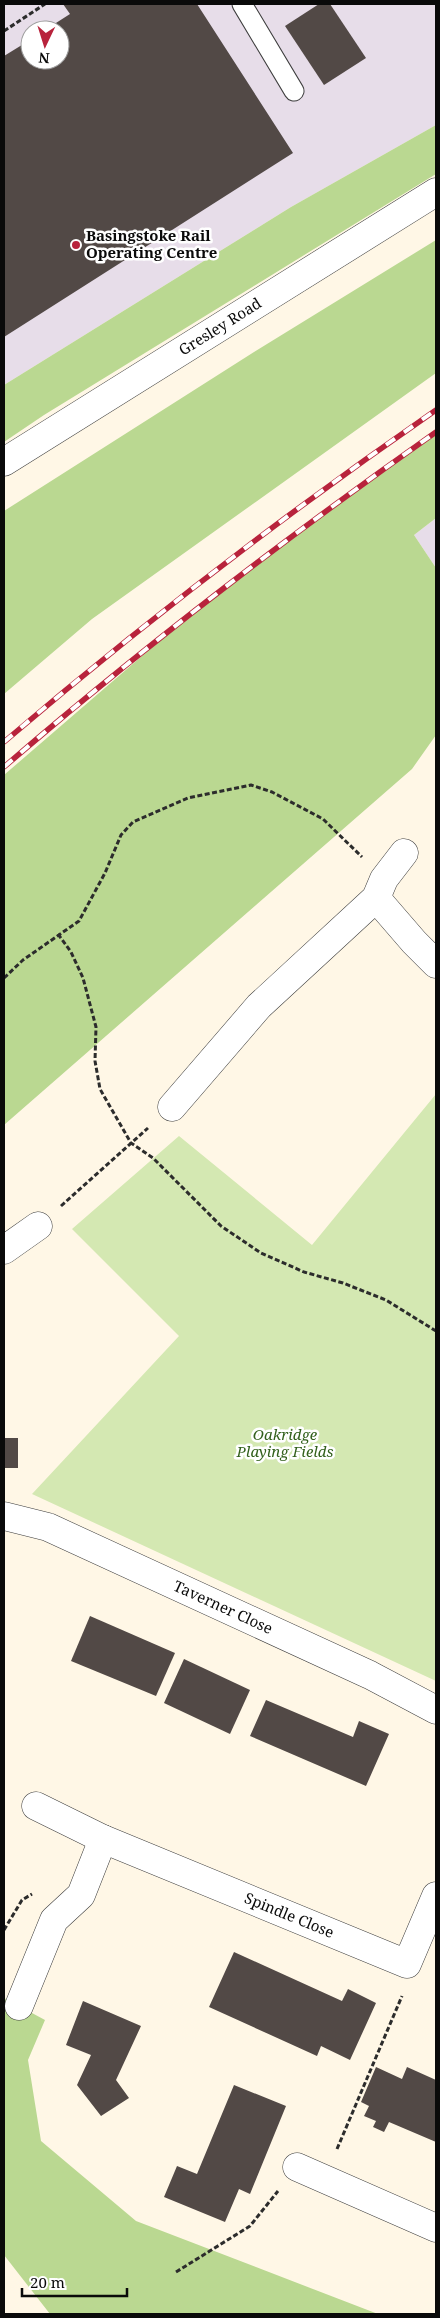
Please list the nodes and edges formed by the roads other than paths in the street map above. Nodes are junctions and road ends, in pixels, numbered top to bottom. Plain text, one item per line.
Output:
1 (242, 4) edge
2 (294, 91) dead end
3 (436, 192) edge
4 (4, 462) edge
5 (404, 853) dead end
6 (380, 888) junction
7 (436, 964) edge
8 (172, 1107) road end
9 (38, 1226) road end
10 (4, 1250) edge
11 (4, 1516) edge
12 (436, 1710) edge
13 (36, 1806) dead end
14 (103, 1839) junction
15 (436, 1896) edge
16 (19, 2006) dead end
17 (297, 2167) road end
18 (436, 2228) edge

1 - 2 lane
3 - 4 street, Gresley Road
5 - 6 street
6 - 7 street
6 - 8 street
9 - 10 street
11 - 12 street, Taverner Close
13 - 14 street, Spindle Close
14 - 15 street, Spindle Close
14 - 16 street
17 - 18 street

